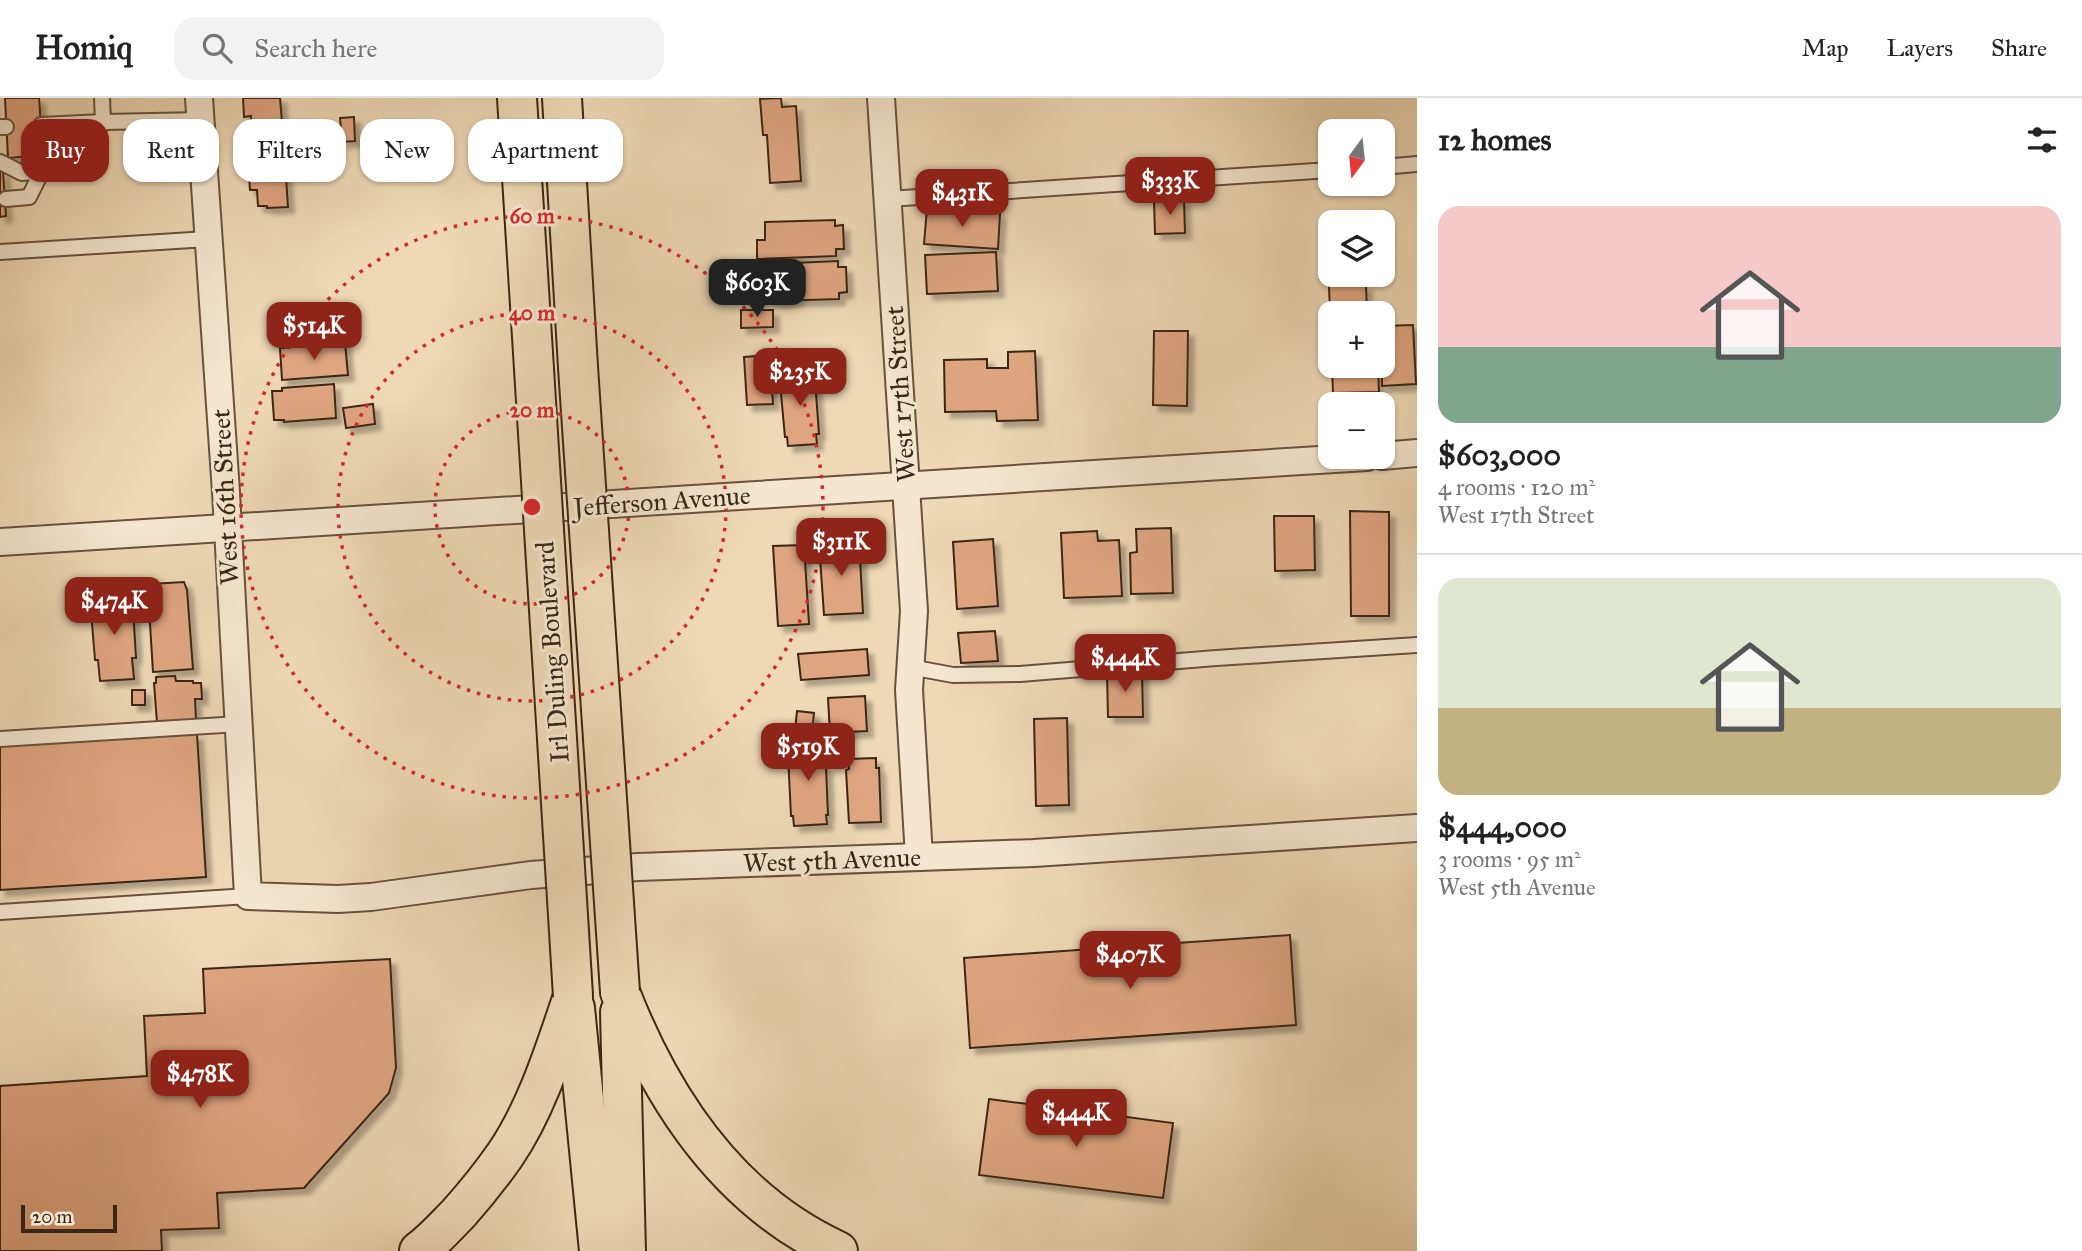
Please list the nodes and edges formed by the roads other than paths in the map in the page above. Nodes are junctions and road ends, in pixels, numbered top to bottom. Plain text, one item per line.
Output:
1 (102, 98) edge
2 (517, 98) edge
3 (562, 98) edge
4 (881, 98) edge
5 (200, 109) edge
6 (103, 119) edge
7 (109, 121) edge
8 (0, 162) edge
9 (1417, 164) edge
10 (1395, 166) edge
11 (1318, 171) edge
12 (21, 172) edge
13 (37, 182) edge
14 (6, 199) dead end
15 (888, 199) junction
16 (208, 239) junction
17 (0, 252) edge
18 (1417, 453) edge
19 (1395, 455) edge
20 (1318, 460) edge
21 (906, 486) junction
22 (227, 527) junction
23 (0, 542) edge
24 (1417, 645) edge
25 (910, 667) junction
26 (239, 724) junction
27 (0, 739) edge
28 (1417, 828) edge
29 (919, 857) junction
30 (248, 896) junction
31 (0, 912) edge
32 (620, 992) junction
33 (573, 996) junction
34 (419, 1251) edge
35 (599, 1251) edge
36 (626, 1251) edge
37 (838, 1251) edge

1 - 6 lane
2 - 33 highway, Irl Duling Boulevard, bridge
3 - 32 highway, Irl Duling Boulevard, bridge
4 - 15 street, West 17th Street
5 - 7 lane
5 - 16 street, West 16th Street
8 - 12 lane
9 - 10 lane
11 - 15 lane
13 - 14 lane
15 - 21 street, West 17th Street
16 - 17 lane
16 - 22 street, West 16th Street
18 - 19 street
20 - 21 street, Jefferson Avenue
21 - 22 street, Jefferson Avenue
21 - 25 street, West 17th Street
22 - 23 street, Jefferson Avenue
22 - 26 street, West 16th Street
24 - 25 lane
25 - 29 street, West 17th Street
26 - 27 lane
26 - 30 street, West 16th Street
28 - 29 street, West 5th Avenue
29 - 30 street, West 5th Avenue
30 - 31 lane
32 - 36 highway
32 - 37 highway
33 - 34 highway
33 - 35 highway, Irl Duling Boulevard

